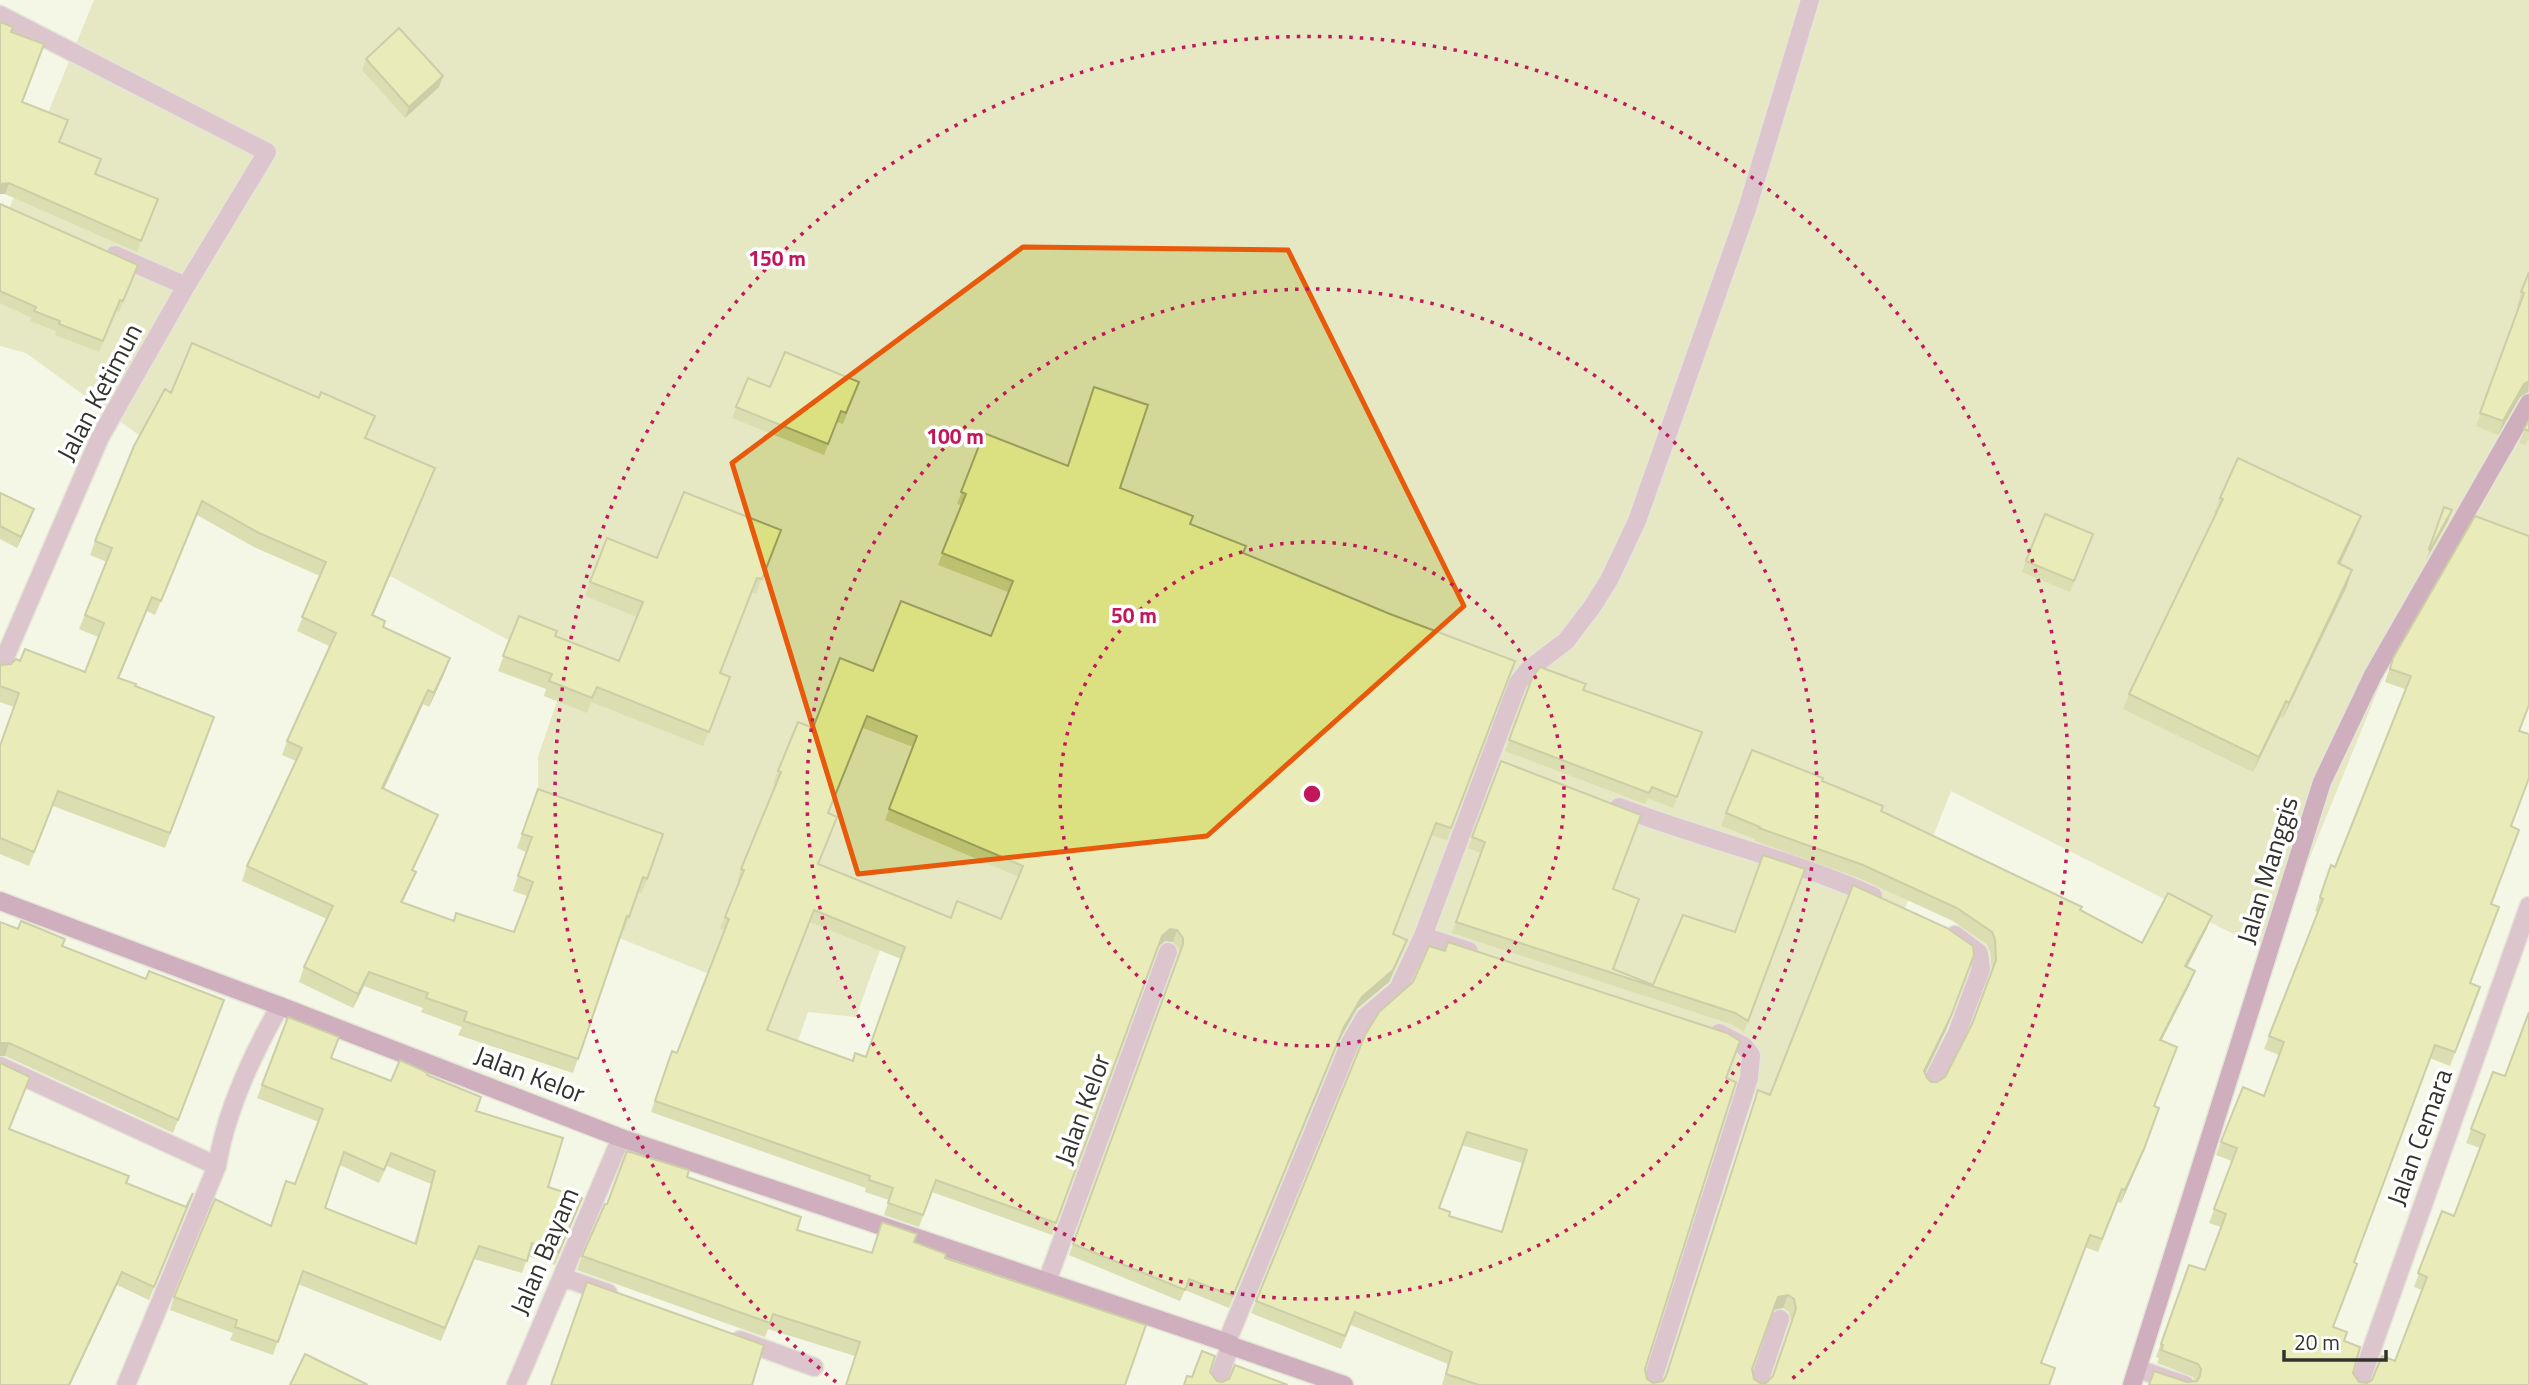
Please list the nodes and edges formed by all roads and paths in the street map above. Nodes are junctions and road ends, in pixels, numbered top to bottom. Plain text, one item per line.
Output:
1 (1810, 0) edge
2 (0, 15) edge
3 (99, 248) edge
4 (186, 286) junction
5 (2529, 403) edge
6 (0, 669) edge
7 (1605, 802) edge
8 (0, 901) edge
9 (1892, 904) edge
10 (2529, 906) edge
11 (1937, 926) edge
12 (1423, 936) junction
13 (1168, 953) dead end
14 (1489, 958) edge
15 (280, 1006) junction
16 (1701, 1027) edge
17 (0, 1066) edge
18 (1931, 1084) edge
19 (621, 1138) junction
20 (217, 1166) junction
21 (562, 1277) junction
22 (1046, 1284) junction
23 (625, 1299) edge
24 (1780, 1319) edge
25 (726, 1335) edge
26 (1229, 1344) junction
27 (814, 1367) dead end
28 (2135, 1377) edge
29 (126, 1385) edge
30 (516, 1385) edge
31 (1216, 1385) edge
32 (1345, 1385) edge
33 (1651, 1385) edge
34 (1758, 1385) edge
35 (2185, 1385) edge
36 (2359, 1385) edge

1 - 12 street
2 - 4 street, Jalan Ketimun
3 - 4 street
4 - 6 street, Jalan Ketimun
5 - 28 street, Jalan Manggis
7 - 9 street
8 - 15 street, Jalan Kelor
10 - 36 street, Jalan Cemara
11 - 18 street
12 - 14 street
12 - 26 street
13 - 22 street, Jalan Kelor
15 - 19 street, Jalan Kelor
15 - 20 street
16 - 33 street
17 - 20 street
19 - 21 street, Jalan Bayam
19 - 22 street, Jalan Kelor
20 - 29 street
21 - 23 street
21 - 30 street, Jalan Bayam
22 - 26 street, Jalan Kelor
24 - 34 street
25 - 27 street
26 - 31 street
26 - 32 street, Jalan Kelor
28 - 35 street

